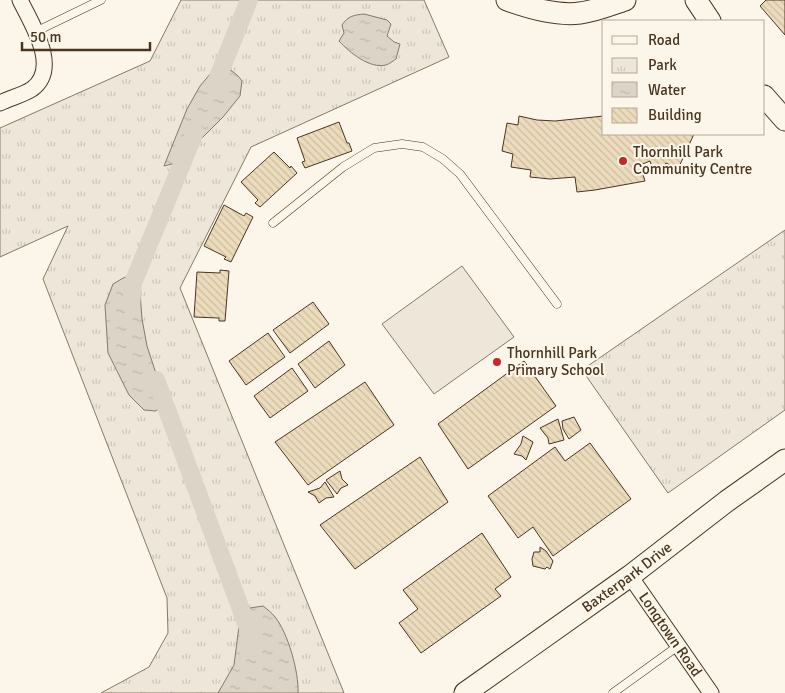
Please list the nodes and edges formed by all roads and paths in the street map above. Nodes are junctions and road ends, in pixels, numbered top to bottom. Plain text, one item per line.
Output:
1 (20, 0) edge
2 (102, 0) edge
3 (696, 0) edge
4 (714, 0) edge
5 (623, 1) edge
6 (516, 3) edge
7 (709, 20) edge
8 (719, 20) edge
9 (35, 32) junction
10 (765, 97) edge
11 (0, 103) edge
12 (785, 120) edge
13 (273, 223) dead end
14 (557, 304) dead end
15 (785, 460) edge
16 (630, 576) junction
17 (678, 646) junction
18 (466, 693) edge
19 (612, 693) edge
20 (711, 693) edge

1 - 9 street
2 - 9 lane
3 - 7 street
4 - 8 street
5 - 6 street
9 - 11 street
10 - 12 street
13 - 14 lane
15 - 16 street, Baxterpark Drive
16 - 17 street, Longtown Road
16 - 18 street, Baxterpark Drive
17 - 19 lane
17 - 20 street, Longtown Road

